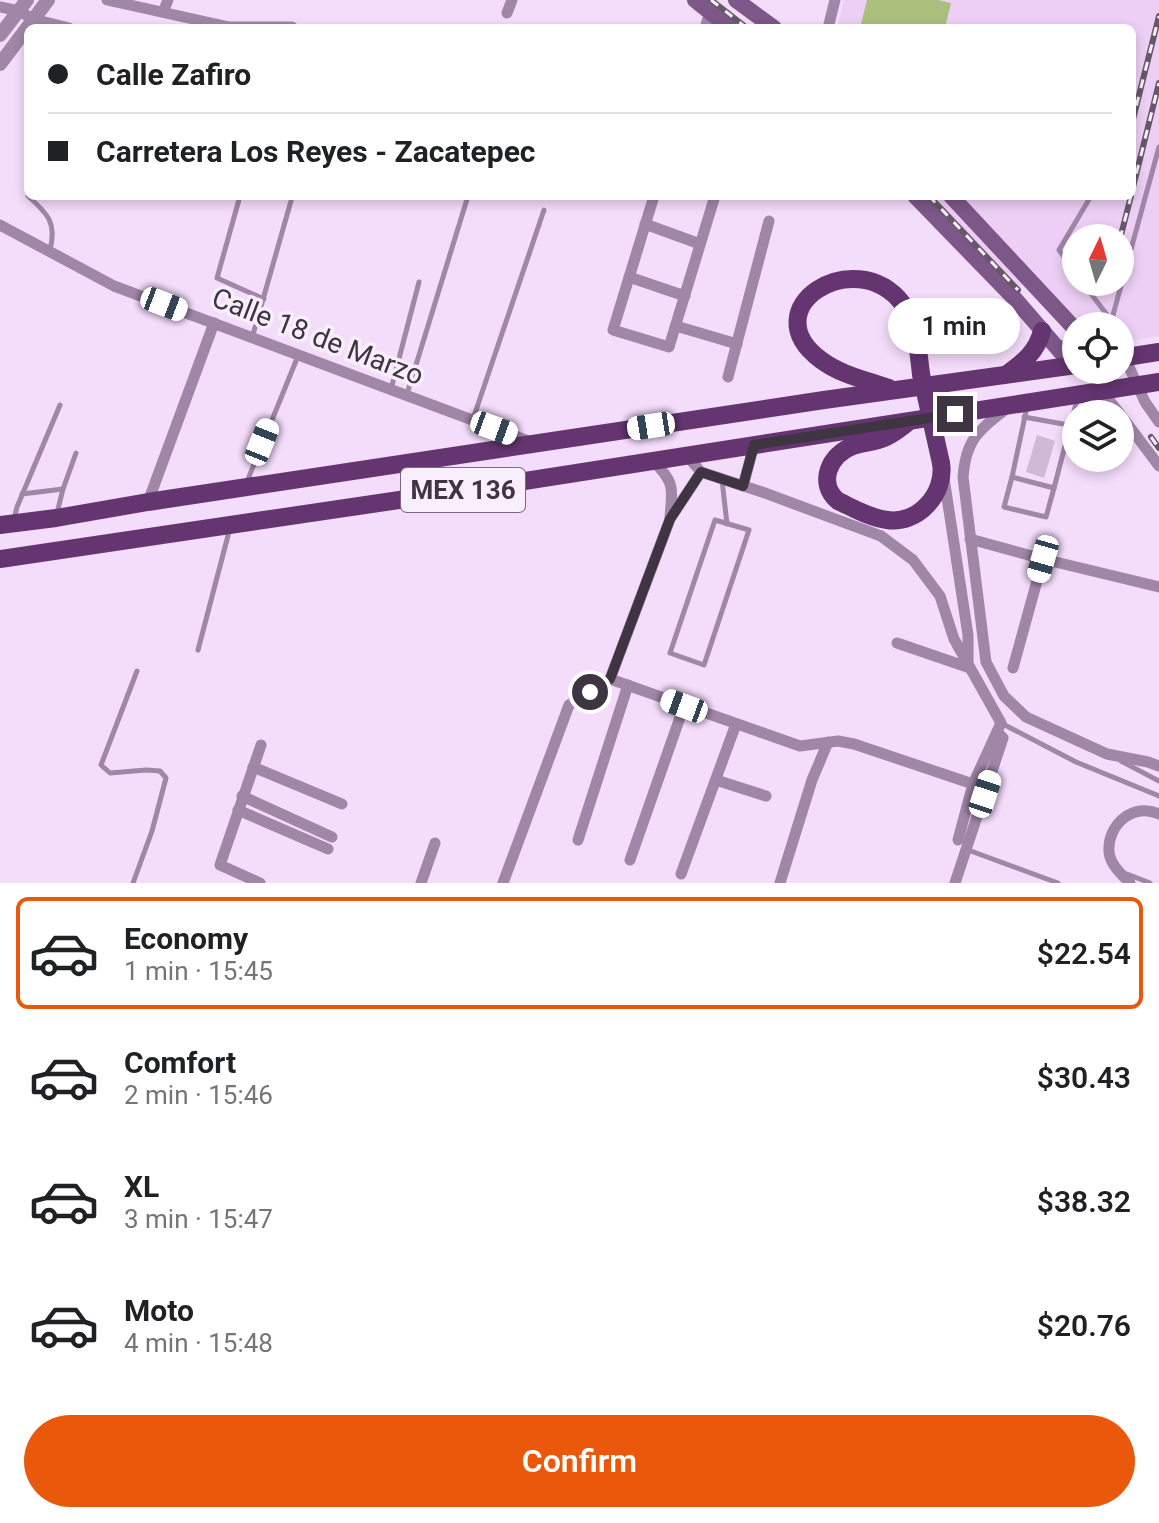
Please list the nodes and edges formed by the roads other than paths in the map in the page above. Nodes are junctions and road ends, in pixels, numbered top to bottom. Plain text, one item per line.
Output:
1 (48, 0) edge
2 (107, 0) edge
3 (168, 0) edge
4 (512, 0) edge
5 (695, 0) edge
6 (736, 0) edge
7 (835, 0) edge
8 (23, 6) edge
9 (0, 7) edge
10 (163, 12) junction
11 (507, 13) dead end
12 (33, 19) junction
13 (708, 20) edge
14 (29, 24) edge
15 (53, 24) edge
16 (216, 24) edge
17 (769, 24) edge
18 (829, 24) edge
19 (24, 31) edge
20 (0, 35) edge
21 (0, 64) edge
22 (1159, 147) edge
23 (33, 200) edge
24 (239, 200) edge
25 (291, 200) edge
26 (467, 200) edge
27 (653, 200) edge
28 (714, 200) edge
29 (919, 200) edge
30 (955, 200) edge
31 (1089, 200) edge
32 (544, 210) dead end
33 (769, 221) dead end
34 (645, 224) junction
35 (1074, 224) edge
36 (0, 225) edge
37 (700, 244) junction
38 (49, 251) junction
39 (629, 277) junction
40 (419, 282) dead end
41 (685, 296) junction
42 (264, 299) junction
43 (1114, 312) edge
44 (1062, 315) edge
45 (214, 323) junction
46 (676, 326) junction
47 (1042, 331) junction
48 (252, 338) junction
49 (737, 344) junction
50 (1057, 348) junction
51 (1062, 348) edge
52 (1159, 352) edge
53 (1062, 353) edge
54 (298, 355) junction
55 (1134, 356) edge
56 (1062, 367) edge
57 (1007, 374) junction
58 (728, 377) dead end
59 (1134, 380) edge
60 (1159, 382) edge
61 (1137, 385) junction
62 (391, 390) junction
63 (895, 390) junction
64 (1101, 390) junction
65 (1079, 394) junction
66 (407, 396) junction
67 (1077, 400) edge
68 (1109, 400) edge
69 (60, 405) dead end
70 (1021, 408) junction
71 (473, 420) junction
72 (909, 422) junction
73 (1159, 422) edge
74 (1062, 423) edge
75 (1134, 433) edge
76 (536, 444) junction
77 (754, 445) junction
78 (76, 453) dead end
79 (1062, 454) edge
80 (463, 455) junction
81 (687, 456) junction
82 (653, 461) junction
83 (1159, 466) edge
84 (942, 468) junction
85 (701, 472) junction
86 (1012, 477) junction
87 (722, 479) junction
88 (743, 486) junction
89 (245, 488) junction
90 (1054, 488) junction
91 (63, 489) junction
92 (467, 490) junction
93 (22, 494) junction
94 (148, 502) junction
95 (56, 518) junction
96 (670, 519) junction
97 (6, 524) edge
98 (727, 524) junction
99 (231, 525) junction
100 (970, 539) junction
101 (0, 559) edge
102 (1043, 559) junction
103 (1159, 587) edge
104 (897, 643) dead end
105 (198, 650) dead end
106 (969, 666) junction
107 (1013, 668) dead end
108 (137, 671) dead end
109 (610, 679) junction
110 (628, 685) junction
111 (1004, 696) junction
112 (990, 705) junction
113 (684, 706) junction
114 (736, 724) junction
115 (999, 728) junction
116 (828, 742) junction
117 (261, 745) dead end
118 (1107, 754) junction
119 (1159, 766) edge
120 (253, 767) junction
121 (716, 780) junction
122 (1159, 781) edge
123 (973, 784) junction
124 (242, 796) junction
125 (766, 796) dead end
126 (1159, 796) edge
127 (342, 804) dead end
128 (238, 810) junction
129 (1159, 814) edge
130 (332, 837) dead end
131 (578, 840) dead end
132 (958, 840) dead end
133 (435, 843) dead end
134 (328, 849) dead end
135 (967, 849) junction
136 (630, 860) dead end
137 (1115, 868) junction
138 (681, 874) dead end
139 (133, 883) edge
140 (260, 883) edge
141 (421, 883) edge
142 (503, 883) edge
143 (780, 883) edge
144 (955, 883) edge
145 (1058, 883) edge
146 (1130, 883) edge
147 (1150, 883) edge

1 - 12 street
2 - 10 street
3 - 10 street
4 - 11 street
5 - 13 main road
6 - 17 main road
7 - 18 street
8 - 9 street
8 - 12 street
8 - 20 street
10 - 16 street
12 - 14 street
12 - 15 street
19 - 21 street
22 - 43 lane
23 - 38 lane
24 - 42 lane
25 - 42 lane
26 - 66 lane
27 - 34 street
28 - 37 street
29 - 47 main road
30 - 44 main road
31 - 35 lane
32 - 71 lane
33 - 49 street
34 - 37 street
34 - 39 street
36 - 38 street, Calle 18 de Marzo
37 - 41 street
38 - 45 street, Calle 18 de Marzo
39 - 41 street
39 - 46 street
40 - 62 lane
41 - 46 street
42 - 48 lane
45 - 48 street, Calle 18 de Marzo
45 - 94 street
46 - 49 street
47 - 50 main road
47 - 57 main road
48 - 54 street, Calle 18 de Marzo
49 - 58 street
50 - 51 street
50 - 53 main road
52 - 55 main road
54 - 62 street, Calle 18 de Marzo
54 - 89 lane
56 - 57 main road, MEX 136
57 - 63 main road, MEX 136
59 - 61 street
60 - 61 main road, MEX 136
61 - 64 main road, MEX 136
61 - 73 street
62 - 66 street, Calle 18 de Marzo
63 - 76 main road, MEX 136
63 - 84 main road, bridge
64 - 65 main road, MEX 136
64 - 68 street
65 - 67 lane
65 - 70 main road, MEX 136
66 - 71 street, Calle 18 de Marzo
69 - 93 lane
70 - 72 main road, MEX 136
70 - 74 lane
70 - 86 lane
70 - 100 street
71 - 76 street, Calle 18 de Marzo
72 - 77 main road, MEX 136
72 - 84 main road
75 - 83 street
76 - 80 main road, MEX 136
77 - 81 main road, MEX 136
77 - 88 street
78 - 91 lane
79 - 90 lane
80 - 89 main road, MEX 136
80 - 92 main road
81 - 82 main road, MEX 136
81 - 85 street
82 - 92 main road, MEX 136
82 - 96 street
84 - 106 street
85 - 87 street
85 - 96 street
86 - 90 lane
86 - 90 lane
87 - 88 street
87 - 98 lane
88 - 106 street
89 - 94 main road, MEX 136
91 - 93 lane
91 - 95 lane
92 - 99 main road, MEX 136
93 - 97 lane
94 - 95 main road, MEX 136
95 - 97 main road, MEX 136
96 - 109 street
98 - 98 lane
99 - 101 main road, MEX 136
99 - 105 lane
100 - 102 street
100 - 111 street
102 - 103 street
102 - 107 street
104 - 106 street
106 - 112 street
108 - 139 lane
109 - 110 street
109 - 142 street
110 - 113 street
110 - 131 street
111 - 112 street
111 - 118 street
112 - 115 street
113 - 114 street
113 - 136 street
114 - 116 street
114 - 121 street
115 - 123 street
115 - 126 lane
115 - 135 street
116 - 123 street
116 - 143 street
117 - 120 street
118 - 119 street
118 - 122 lane
120 - 124 street
120 - 127 street
121 - 125 street
121 - 138 street
123 - 132 street
124 - 128 street
124 - 130 street
128 - 134 street
128 - 140 street
129 - 137 street
133 - 141 street
135 - 144 street
135 - 145 lane
137 - 146 street
137 - 147 lane

